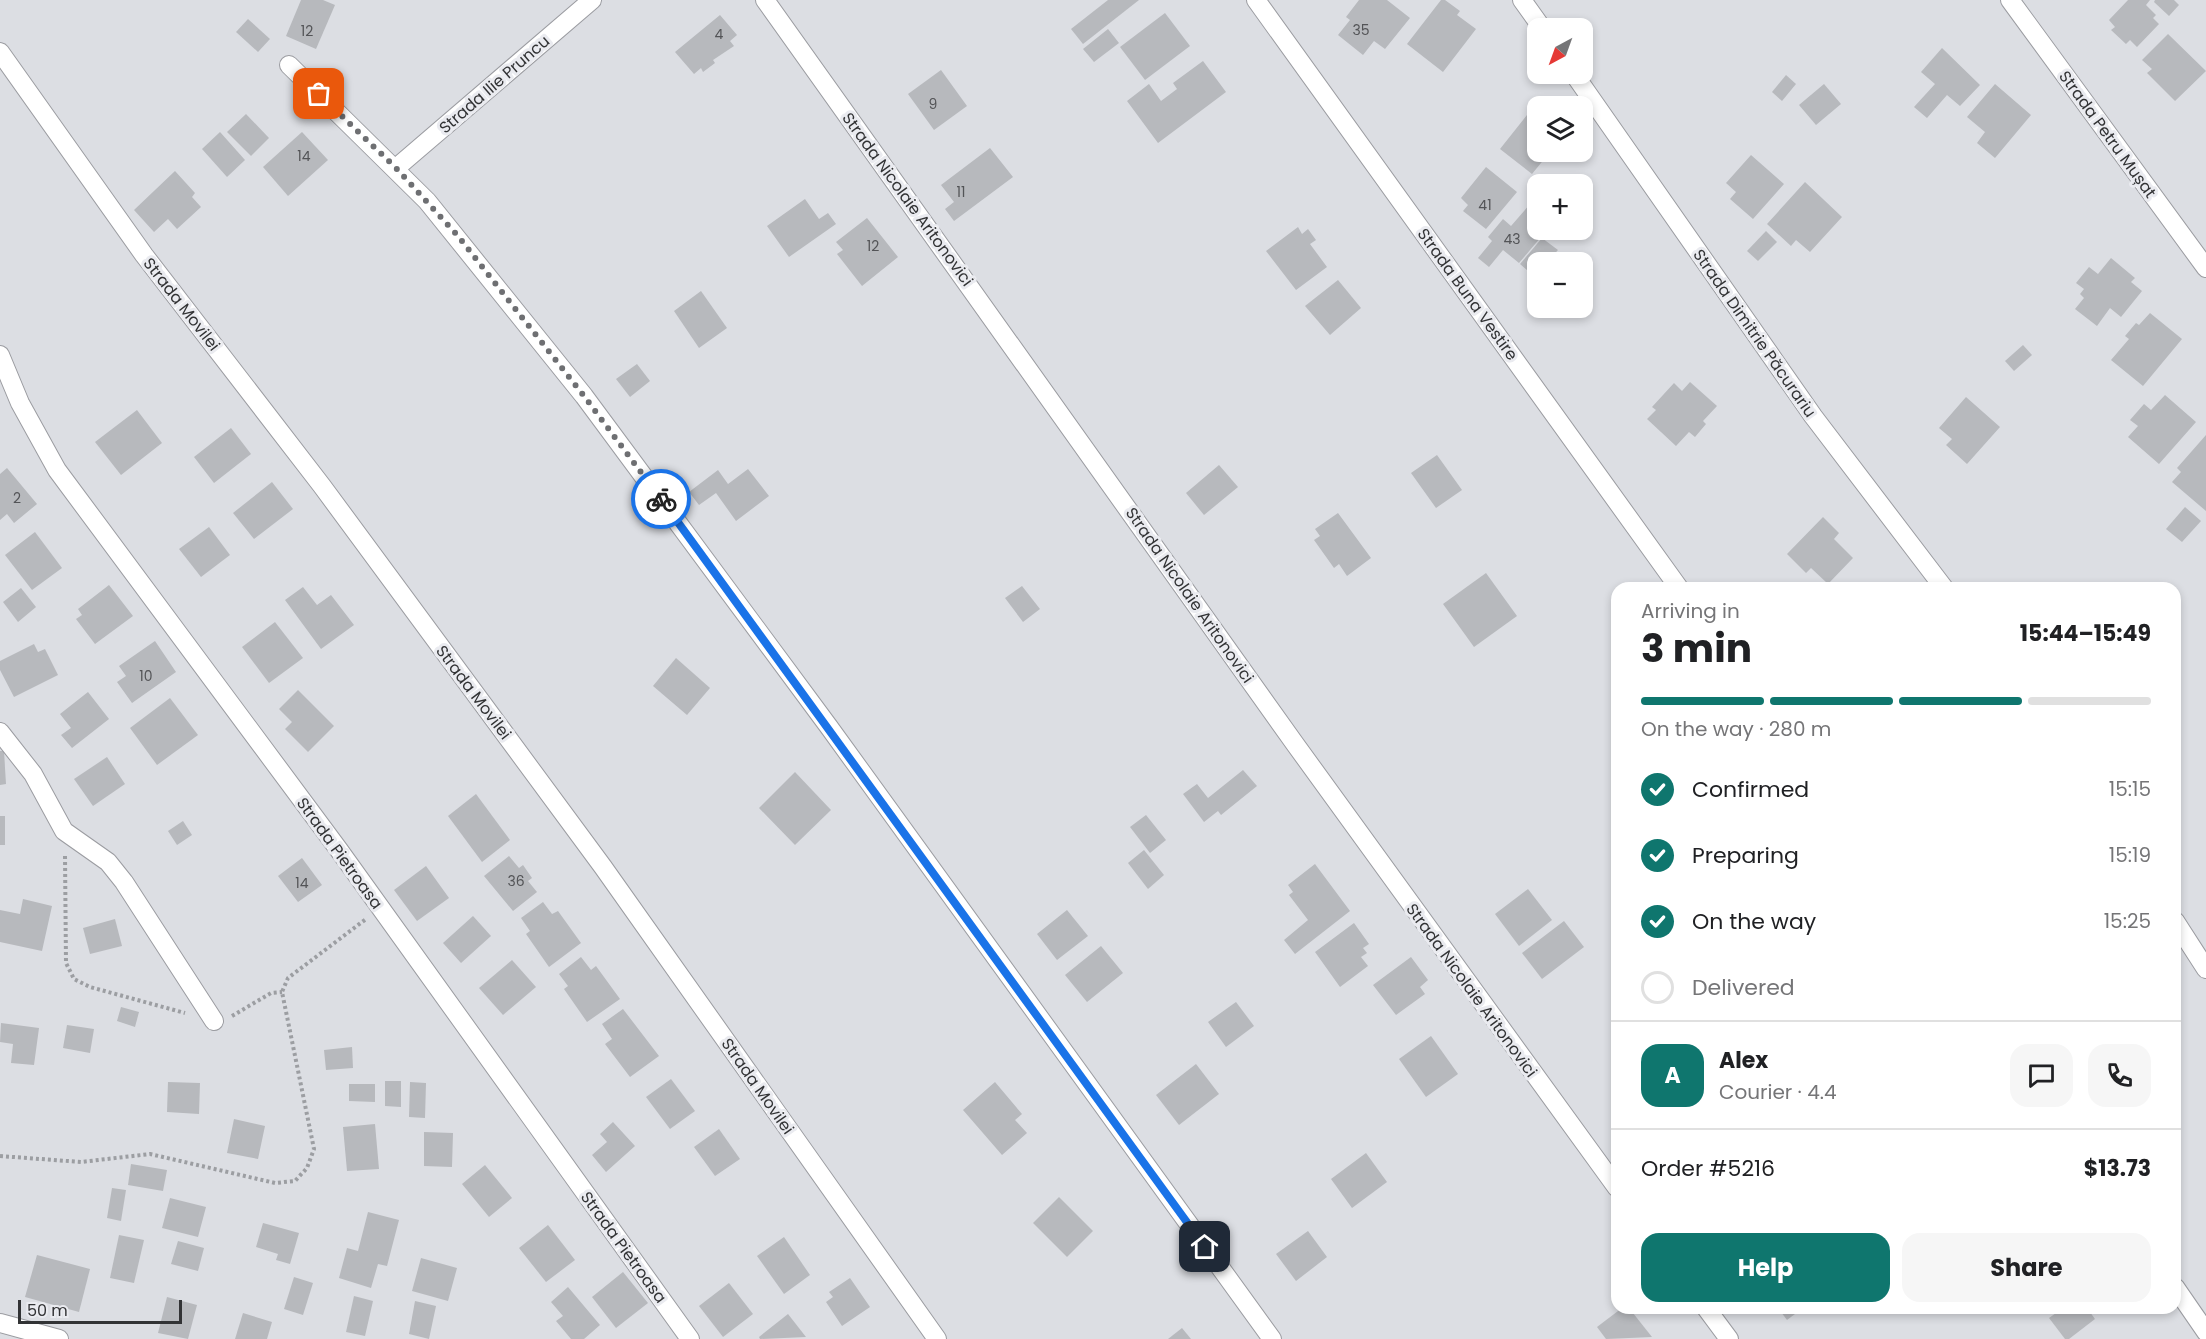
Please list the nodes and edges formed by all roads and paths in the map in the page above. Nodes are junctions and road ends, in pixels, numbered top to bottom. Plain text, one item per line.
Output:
1 (592, 0) edge
2 (765, 0) edge
3 (1256, 0) edge
4 (1522, 0) edge
5 (2010, 0) edge
6 (1535, 18) edge
7 (0, 52) edge
8 (289, 65) dead end
9 (1581, 84) edge
10 (396, 168) junction
11 (2206, 268) edge
12 (0, 359) edge
13 (1675, 582) edge
14 (1939, 582) edge
15 (0, 732) edge
16 (64, 831) junction
17 (380, 908) junction
18 (2181, 930) edge
19 (2206, 969) edge
20 (282, 992) junction
21 (214, 1021) junction
22 (0, 1156) edge
23 (1611, 1180) edge
24 (2181, 1296) edge
25 (1710, 1314) edge
26 (0, 1323) edge
27 (2206, 1332) edge
28 (59, 1339) edge
29 (690, 1339) edge
30 (937, 1339) edge
31 (1272, 1339) edge
32 (1729, 1339) edge

1 - 10 street, Strada Ilie Pruncu
2 - 23 street, Strada Nicolaie Aritonovici
3 - 13 street, Strada Buna Vestire
4 - 6 street
5 - 11 street, Strada Petru Mușat
7 - 30 street, Strada Movilei
8 - 10 street
9 - 14 street, Strada Dimitrie Păcurariu
10 - 31 street
12 - 17 street, Strada Pietroasa
15 - 16 street
16 - 21 street
16 - 21 path
17 - 20 path
17 - 29 street, Strada Pietroasa
18 - 19 street
20 - 21 path
20 - 22 path
24 - 27 street
25 - 32 street
26 - 28 street

